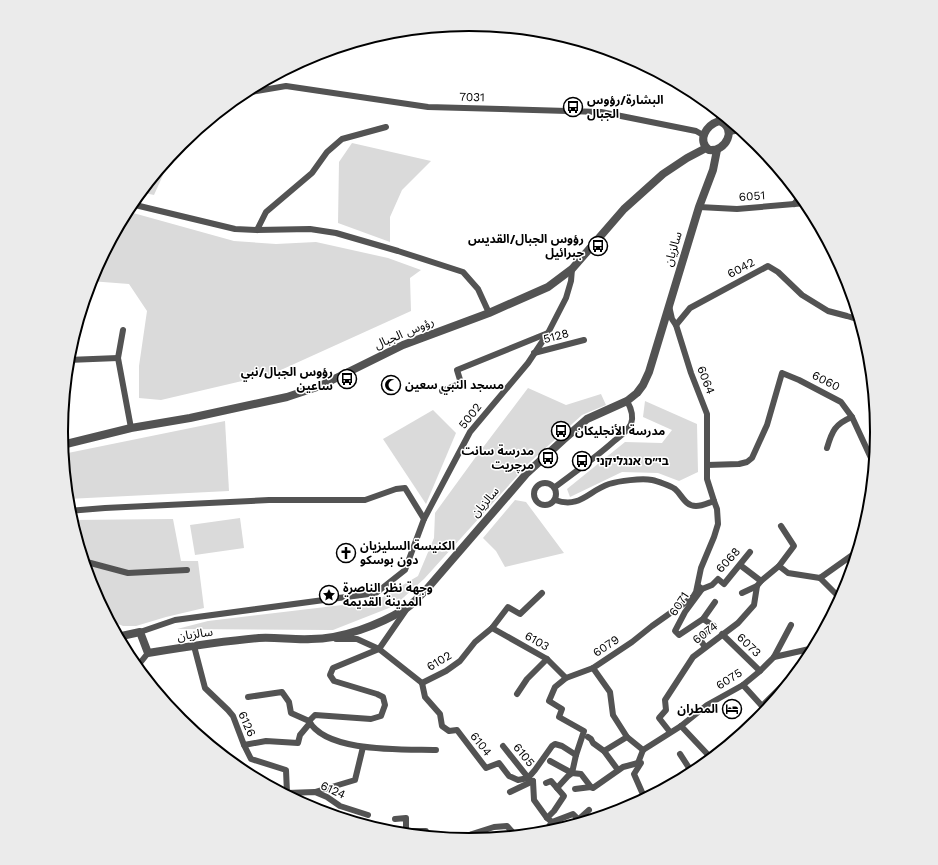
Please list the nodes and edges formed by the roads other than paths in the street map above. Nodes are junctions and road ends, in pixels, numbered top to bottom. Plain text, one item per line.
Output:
1 (259, 91) edge
2 (720, 121) joint
3 (386, 127) dead end
4 (733, 130) edge
5 (729, 131) junction
6 (703, 135) junction
7 (706, 148) junction
8 (717, 150) junction
9 (797, 201) edge
10 (799, 203) edge
11 (794, 204) junction
12 (137, 206) edge
13 (699, 207) junction
14 (257, 230) junction
15 (572, 269) junction
16 (669, 306) junction
17 (489, 313) junction
18 (854, 318) edge
19 (676, 325) junction
20 (122, 330) dead end
21 (548, 333) junction
22 (584, 340) dead end
23 (534, 354) junction
24 (118, 358) junction
25 (74, 360) edge
26 (442, 391) dead end
27 (627, 401) junction
28 (852, 417) junction
29 (131, 428) junction
30 (68, 443) edge
31 (827, 448) dead end
32 (870, 456) edge
33 (707, 465) junction
34 (555, 487) junction
35 (555, 500) junction
36 (714, 501) junction
37 (75, 510) edge
38 (424, 519) junction
39 (781, 526) dead end
40 (750, 552) dead end
41 (851, 556) edge
42 (89, 562) edge
43 (740, 565) junction
44 (779, 566) junction
45 (187, 570) dead end
46 (820, 578) junction
47 (759, 584) junction
48 (700, 588) junction
49 (542, 593) dead end
50 (742, 593) dead end
51 (836, 594) edge
52 (715, 602) dead end
53 (407, 608) junction
54 (703, 619) junction
55 (791, 625) dead end
56 (492, 628) junction
57 (140, 632) junction
58 (722, 634) junction
59 (123, 636) edge
60 (327, 639) junction
61 (194, 646) junction
62 (705, 647) junction
63 (808, 647) edge
64 (379, 649) junction
65 (148, 653) junction
66 (774, 657) junction
67 (547, 659) junction
68 (140, 663) edge
69 (592, 668) junction
70 (760, 671) junction
71 (566, 678) junction
72 (422, 684) junction
73 (743, 685) junction
74 (516, 694) dead end
75 (248, 697) dead end
76 (771, 697) edge
77 (762, 706) joint
78 (309, 722) junction
79 (681, 726) junction
80 (670, 732) junction
81 (588, 736) dead end
82 (627, 737) junction
83 (244, 745) junction
84 (503, 746) dead end
85 (364, 747) junction
86 (436, 750) dead end
87 (643, 750) junction
88 (604, 751) junction
89 (680, 754) dead end
90 (576, 755) junction
91 (708, 755) edge
92 (550, 761) dead end
93 (638, 762) junction
94 (689, 768) edge
95 (618, 770) junction
96 (572, 773) junction
97 (531, 779) junction
98 (546, 783) dead end
99 (591, 787) junction
100 (557, 788) junction
101 (575, 789) dead end
102 (287, 791) edge
103 (315, 792) junction
104 (510, 792) dead end
105 (292, 794) edge
106 (643, 795) edge
107 (554, 810) junction
108 (589, 810) dead end
109 (368, 815) dead end
110 (563, 817) junction
111 (584, 817) edge
112 (578, 818) edge
113 (395, 819) dead end
114 (550, 825) edge
115 (406, 829) edge
116 (512, 832) edge
117 (479, 834) edge

1 - 6 street, 7031
2 - 5 street
2 - 6 street
3 - 14 street
4 - 5 street
5 - 8 street
6 - 7 street
7 - 8 street
7 - 15 street, رؤوس الجبال
8 - 13 street, سالزيان
9 - 11 street
10 - 11 street, 6051
11 - 13 street, 6051
12 - 14 street
13 - 16 street, سالزيان
14 - 17 street
15 - 17 street, رؤوس الجبال
15 - 21 street, 5002
16 - 19 street, 6064
16 - 27 street, سالزيان
17 - 29 street, رؤوس الجبال
18 - 19 street, 6042
19 - 33 street, 6064
20 - 24 street
21 - 23 street, 5002
21 - 26 street
22 - 23 street, 5128
23 - 38 street, 5002
24 - 25 street
24 - 29 street
27 - 34 street
27 - 53 street, سالزيان
28 - 31 street
28 - 32 street, 6060
28 - 33 street, 6060
29 - 30 street, رؤوس الجبال
33 - 36 street, 6064
34 - 35 street
34 - 35 street
35 - 36 street
36 - 48 street, 6064
37 - 38 street
38 - 57 street, 5002
39 - 44 street
40 - 43 street, 6068
41 - 46 street
42 - 45 street
43 - 47 street
43 - 48 street, 6068
44 - 46 street
44 - 47 street
46 - 51 street
47 - 50 street
47 - 58 street, 6074
48 - 54 street, 6071
48 - 69 street, 6079
49 - 56 street, 6102
52 - 54 street
53 - 60 street, سالزيان
53 - 64 street
54 - 62 street
55 - 66 street, 6075
56 - 67 street, 6103
56 - 72 street, 6102
57 - 59 street
57 - 65 street
58 - 62 street, 6074
58 - 70 street, 6073
60 - 61 street, سالزيان
60 - 64 street, 6102
61 - 65 street, سالزيان
61 - 83 street, 6126
62 - 80 street, 6074
63 - 66 street
64 - 72 street, 6102
64 - 78 street
65 - 68 street
66 - 70 street, 6075
67 - 71 street, 6103
67 - 74 street
69 - 71 street
69 - 82 street, 6079
70 - 73 street, 6075
71 - 90 street
72 - 97 street, 6104
73 - 77 street
73 - 79 street, 6075
75 - 78 street
76 - 77 street
78 - 83 street
78 - 85 street
79 - 80 street, 6075
79 - 91 street
80 - 87 street, 6075
81 - 88 street
82 - 87 street, 6079
82 - 88 street
83 - 102 street, 6126
84 - 97 street, 6105
85 - 86 street
85 - 103 street
87 - 93 street
88 - 95 street
89 - 94 street
90 - 96 street
90 - 97 street
92 - 96 street
93 - 95 street
93 - 106 street
95 - 99 street
96 - 99 street
96 - 100 street
97 - 104 street
97 - 114 street
98 - 100 street
99 - 101 street
100 - 107 street
103 - 105 street, 6124
103 - 109 street, 6124
107 - 110 street
107 - 114 street
108 - 111 street
110 - 112 street
110 - 114 street
113 - 115 street
116 - 117 street

